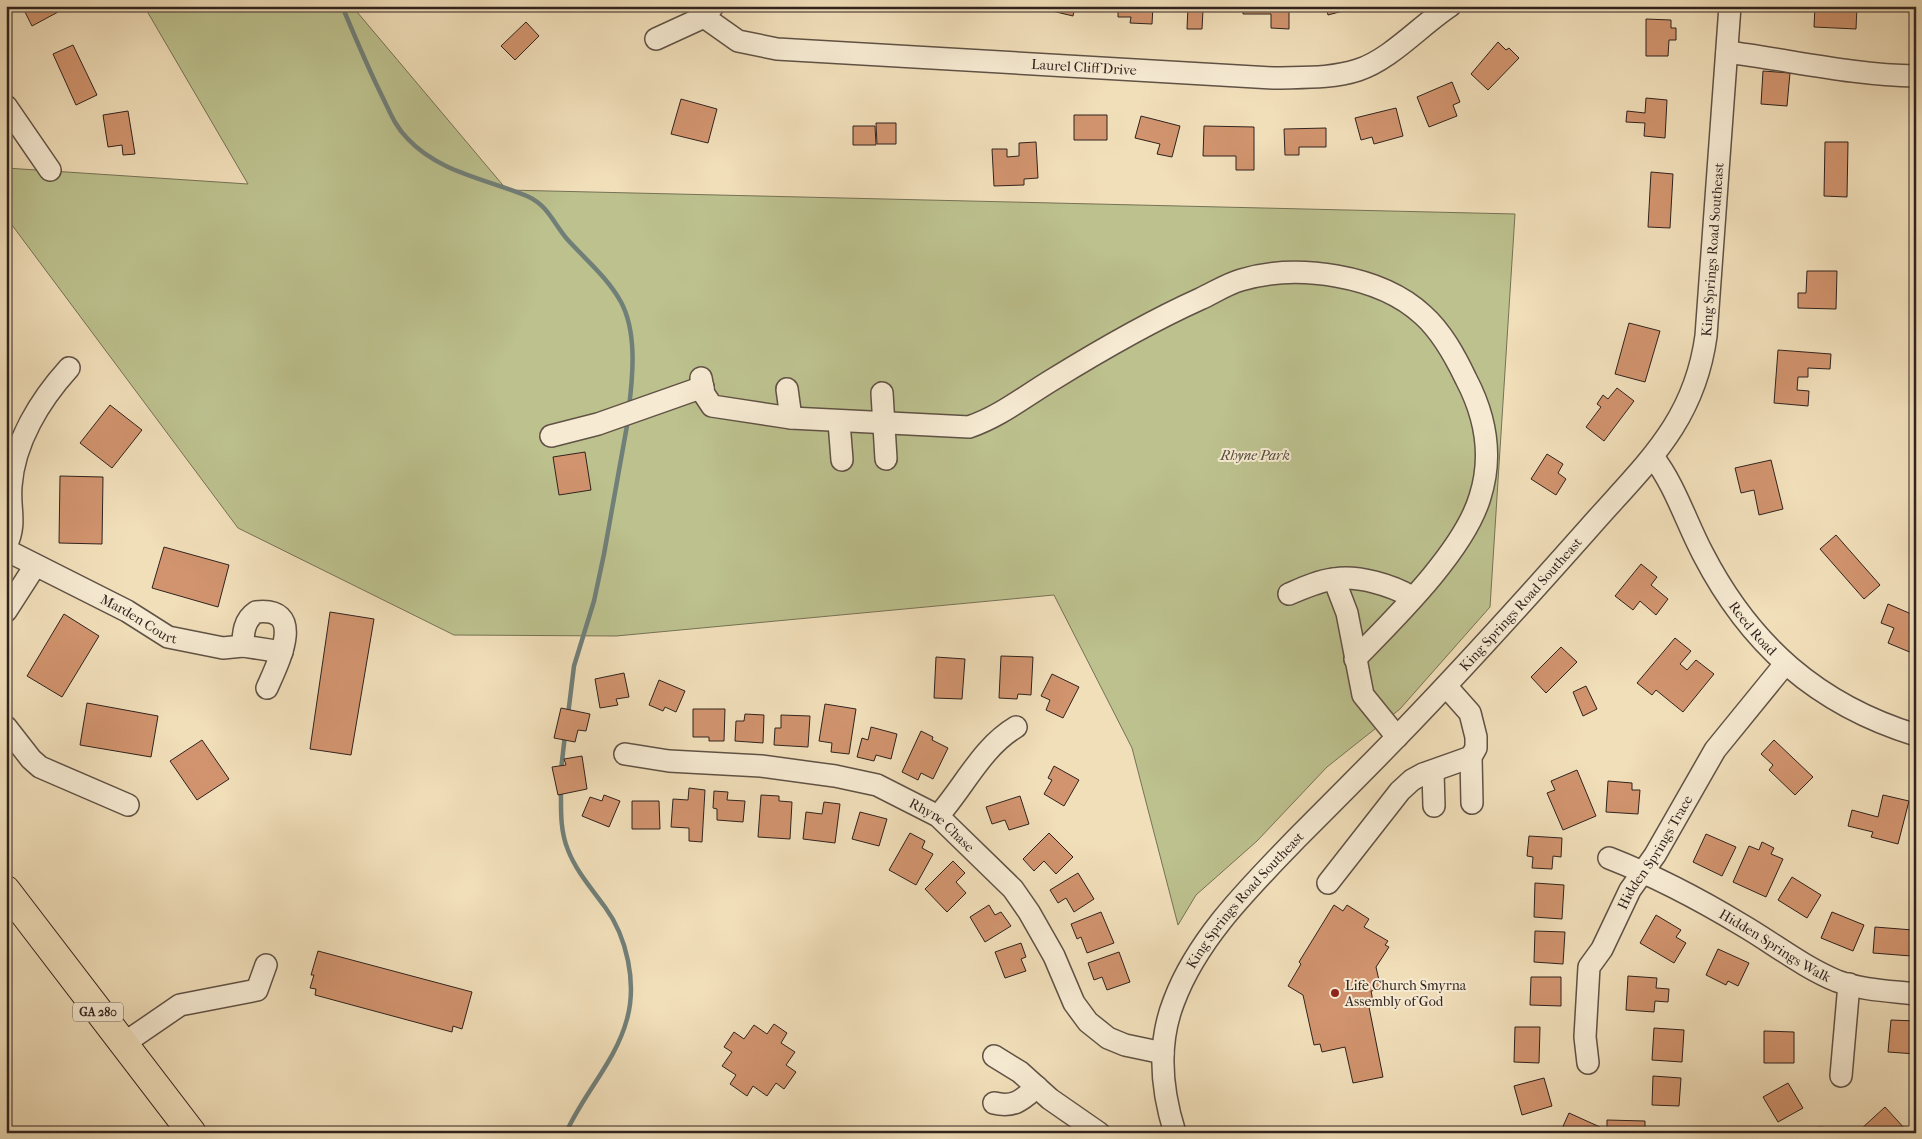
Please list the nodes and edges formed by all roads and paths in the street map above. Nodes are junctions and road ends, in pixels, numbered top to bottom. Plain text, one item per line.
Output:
1 (1450, 6) edge
2 (1730, 6) edge
3 (709, 12) edge
4 (656, 39) dead end
5 (1727, 52) junction
6 (1916, 76) edge
7 (6, 106) edge
8 (50, 170) dead end
9 (69, 368) dead end
10 (788, 389) dead end
11 (882, 393) dead end
12 (790, 418) junction
13 (839, 422) junction
14 (885, 423) junction
15 (551, 436) dead end
16 (1653, 457) junction
17 (886, 459) dead end
18 (842, 460) dead end
19 (6, 546) edge
20 (6, 550) edge
21 (35, 566) junction
22 (1334, 579) junction
23 (1289, 594) dead end
24 (1412, 597) junction
25 (6, 611) edge
26 (242, 646) junction
27 (282, 652) junction
28 (1355, 659) junction
29 (1785, 664) junction
30 (1446, 686) junction
31 (267, 688) dead end
32 (6, 727) edge
33 (1016, 727) dead end
34 (1916, 735) edge
35 (1397, 737) junction
36 (625, 754) dead end
37 (1471, 758) junction
38 (1433, 772) junction
39 (1472, 803) dead end
40 (128, 805) dead end
41 (1434, 806) dead end
42 (938, 816) junction
43 (1609, 858) dead end
44 (1643, 872) junction
45 (1328, 882) dead end
46 (6, 890) edge
47 (266, 965) dead end
48 (1849, 984) junction
49 (1916, 994) edge
50 (123, 1044) junction
51 (1163, 1053) junction
52 (994, 1056) dead end
53 (1588, 1063) dead end
54 (1841, 1076) dead end
55 (1037, 1087) junction
56 (994, 1103) dead end
57 (192, 1133) edge
58 (1099, 1133) edge
59 (1175, 1133) edge

1 - 3 street, Laurel Cliff Drive
2 - 5 street, King Springs Road Southeast
3 - 4 street
5 - 6 street
5 - 16 street, King Springs Road Southeast
7 - 8 street
9 - 19 street
10 - 12 street
11 - 14 street
12 - 13 street
12 - 15 street
13 - 14 street
13 - 18 street
14 - 17 street
14 - 24 street
16 - 29 street, Reed Road
16 - 30 street, King Springs Road Southeast
20 - 21 street, Marden Court
21 - 25 street
21 - 26 street, Marden Court
22 - 23 street
22 - 24 street
22 - 28 street
24 - 28 street
26 - 27 street, Marden Court
26 - 27 street
27 - 31 street
28 - 35 street
29 - 34 street, Reed Road
29 - 44 street, Hidden Springs Trace
30 - 35 street, King Springs Road Southeast
30 - 37 street
32 - 40 street
33 - 42 street
35 - 51 street, King Springs Road Southeast
36 - 42 street, Rhyne Chase
37 - 38 street
37 - 39 street
38 - 41 street
38 - 45 street
42 - 51 street, Rhyne Chase
43 - 44 street, Hidden Springs Walk
44 - 48 street, Hidden Springs Walk
44 - 53 street, Hidden Springs Trace
46 - 50 main road, GA 280
47 - 50 street
48 - 49 street, Hidden Springs Walk
48 - 54 street
50 - 57 main road, GA 280
51 - 59 street, King Springs Road Southeast
52 - 55 street
55 - 56 street
55 - 58 street

